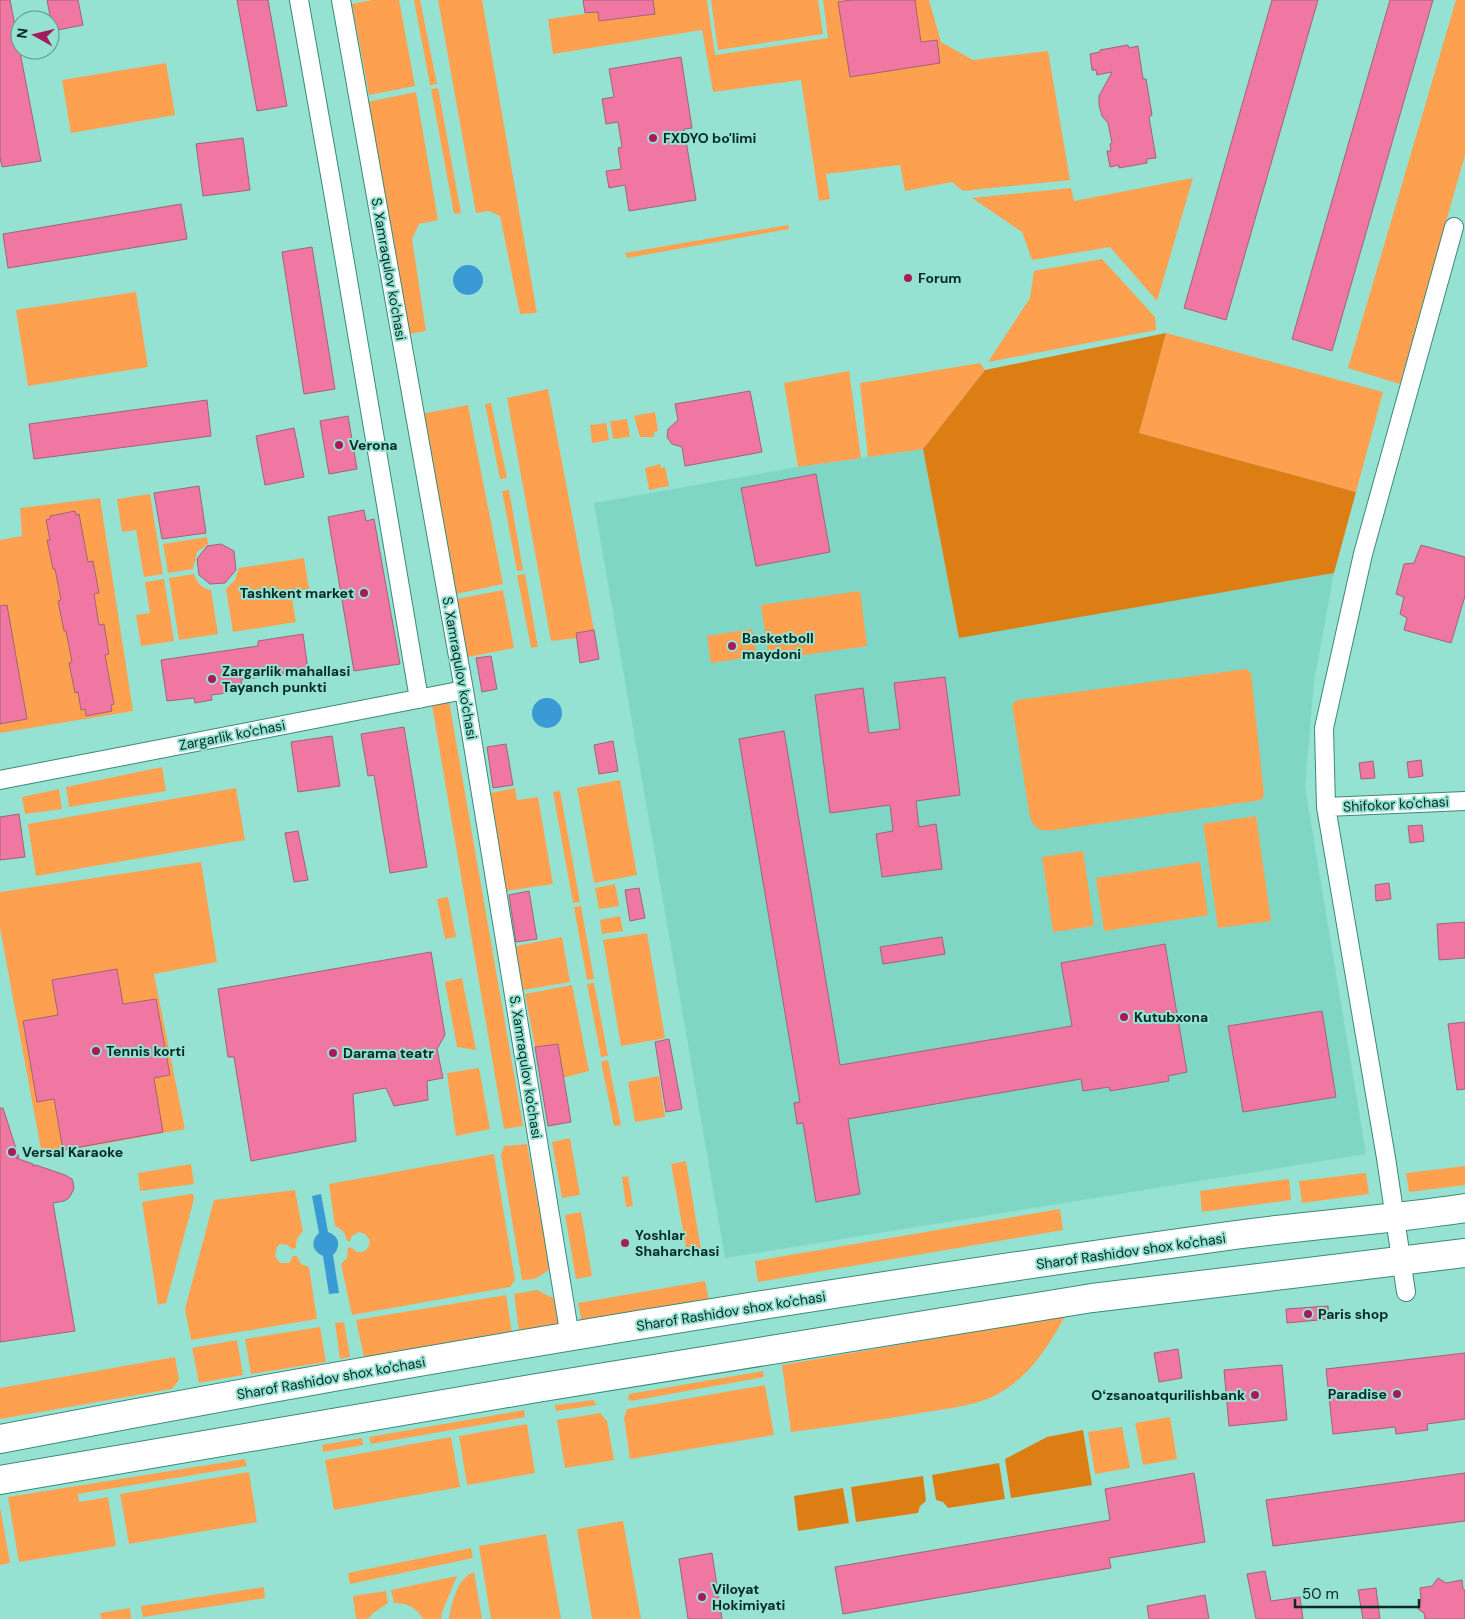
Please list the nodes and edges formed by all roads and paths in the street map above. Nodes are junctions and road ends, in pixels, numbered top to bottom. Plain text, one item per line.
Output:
1 (299, 0) edge
2 (341, 0) edge
3 (1454, 227) dead end
4 (464, 690) junction
5 (419, 699) junction
6 (0, 780) edge
7 (1465, 801) edge
8 (1326, 807) junction
9 (1465, 1208) edge
10 (1396, 1217) junction
11 (1465, 1253) edge
12 (1401, 1260) junction
13 (1406, 1292) dead end
14 (570, 1337) junction
15 (0, 1439) edge
16 (0, 1480) edge

1 - 5 street
2 - 4 street, S. Xamraqulov ko'chasi
3 - 8 street
4 - 5 street, Zargarlik ko'chasi
4 - 14 street, S. Xamraqulov ko'chasi
5 - 6 street, Zargarlik ko'chasi
7 - 8 street, Shifokor ko'chasi
8 - 10 street
9 - 10 main road, Sharof Rashidov shox ko'chasi
10 - 12 street
10 - 14 main road, Sharof Rashidov shox ko'chasi
11 - 12 main road
12 - 13 street
12 - 16 main road
14 - 15 main road, Sharof Rashidov shox ko'chasi

